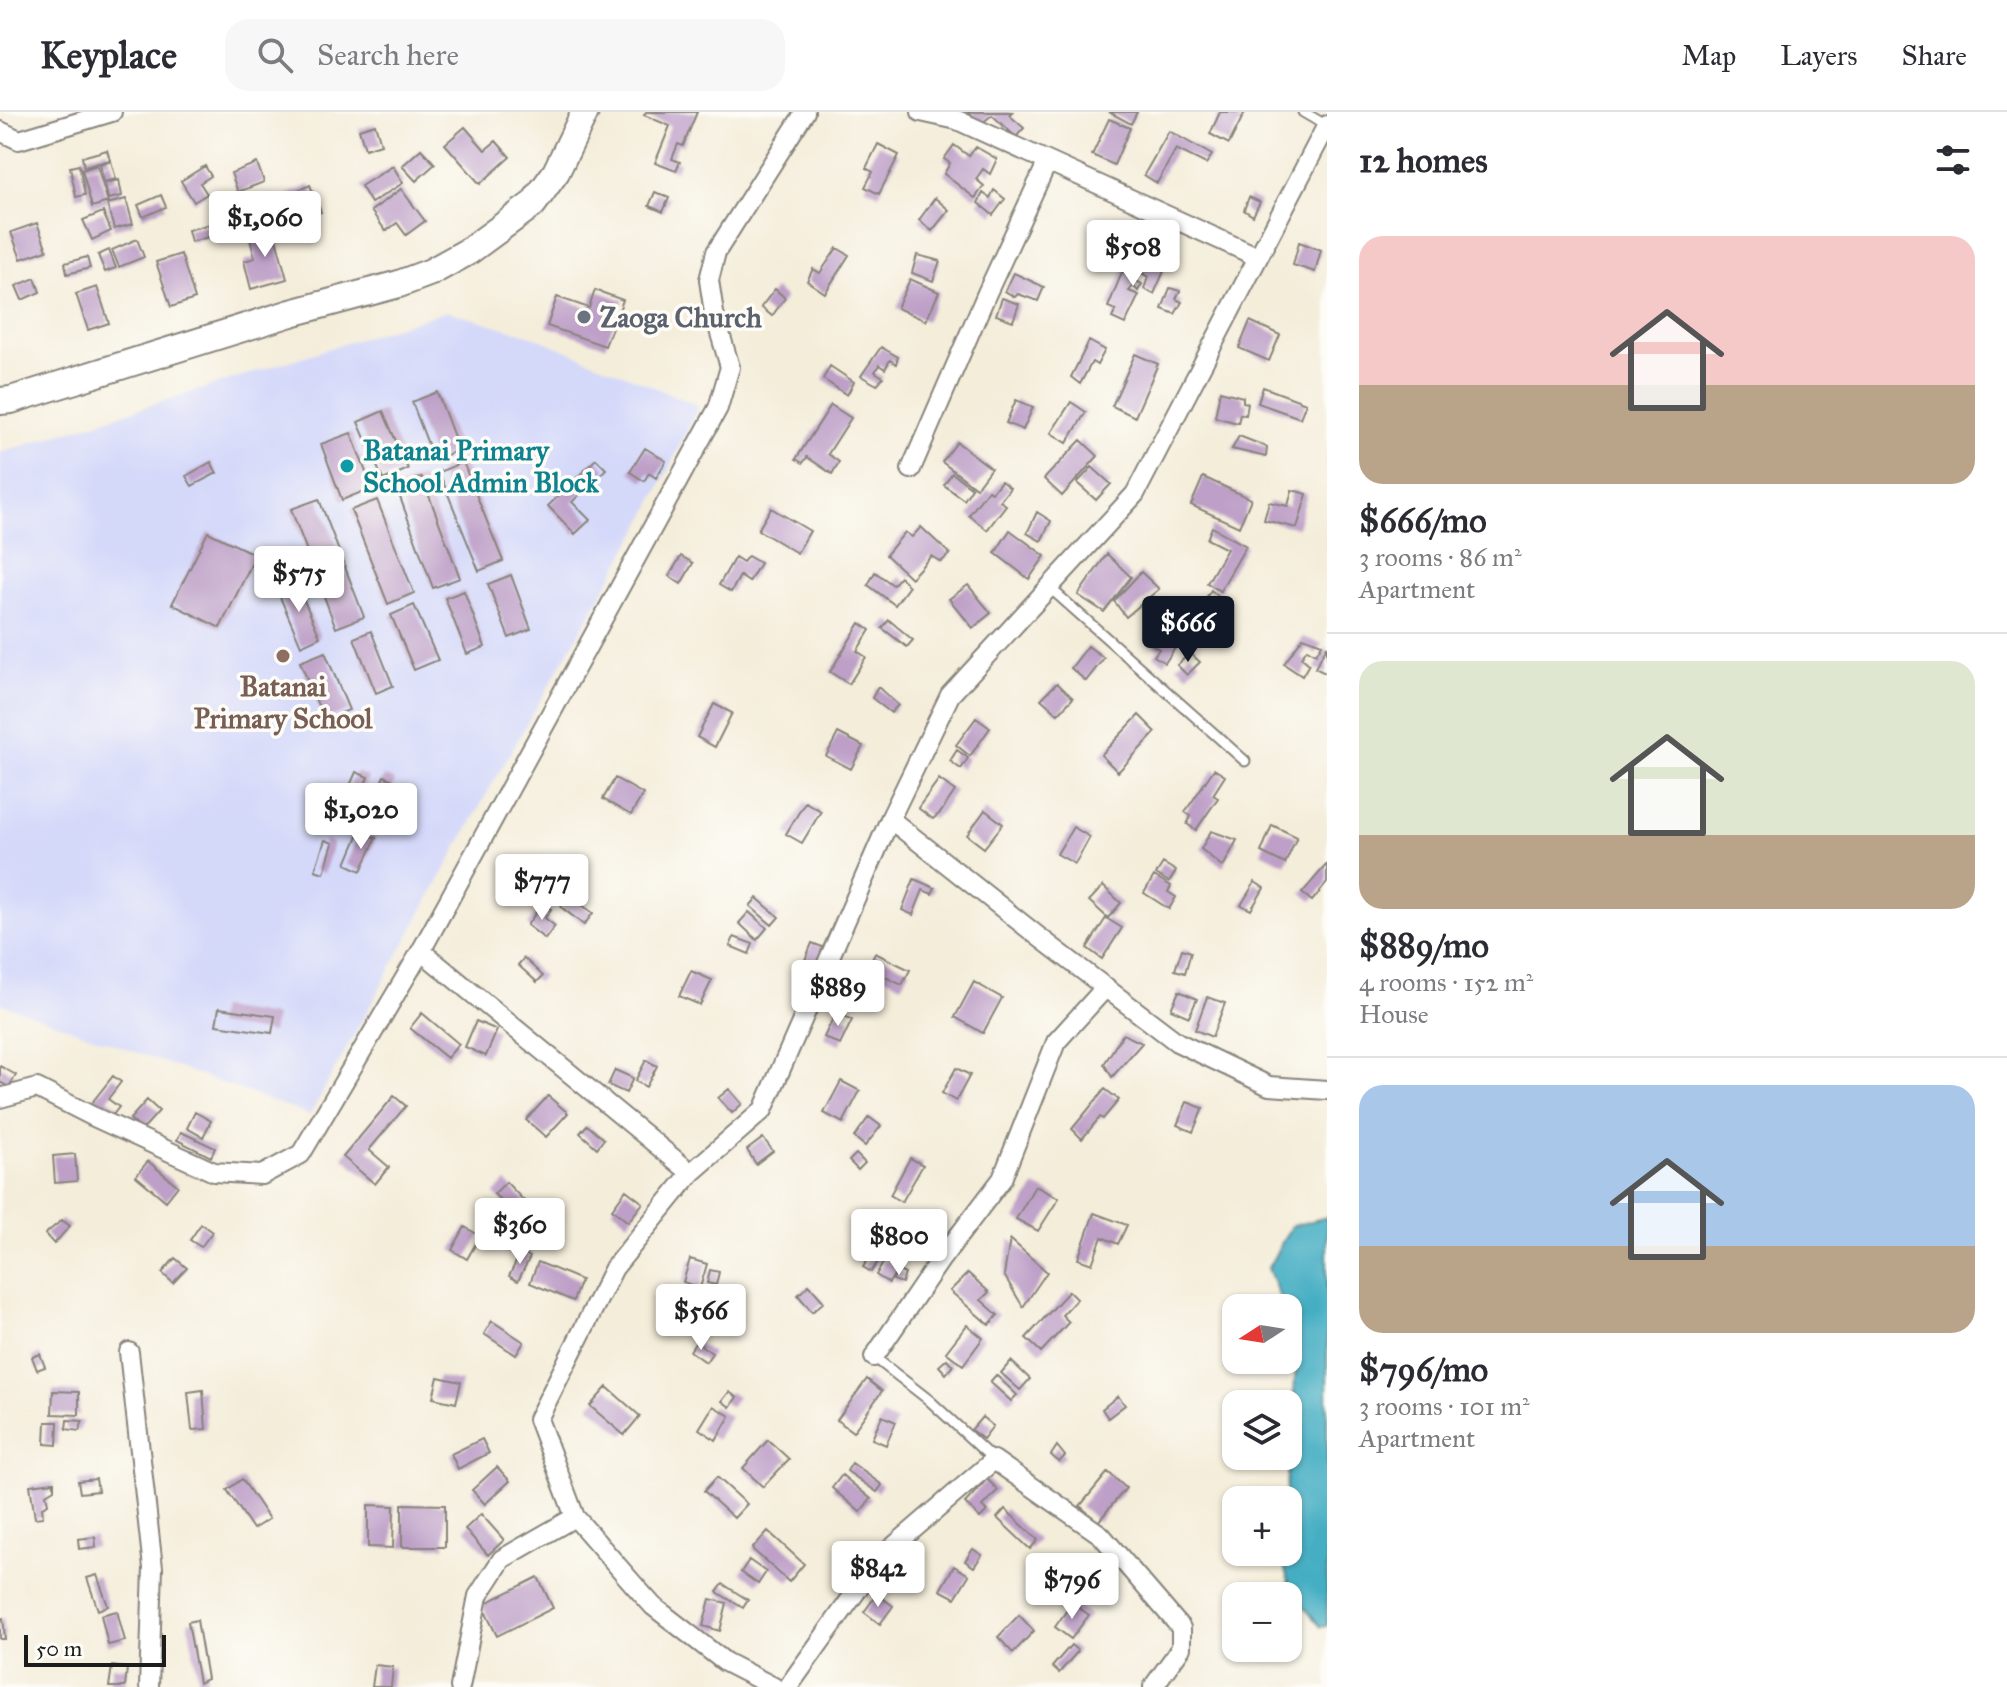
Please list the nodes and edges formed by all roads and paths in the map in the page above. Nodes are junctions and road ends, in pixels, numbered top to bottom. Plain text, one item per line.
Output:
1 (112, 112) edge
2 (585, 112) edge
3 (805, 112) edge
4 (921, 112) edge
5 (1303, 112) edge
6 (1327, 126) edge
7 (0, 131) edge
8 (1047, 163) junction
9 (1258, 257) junction
10 (0, 401) edge
11 (911, 469) dead end
12 (1049, 587) junction
13 (1245, 761) dead end
14 (890, 819) junction
15 (421, 951) junction
16 (1106, 987) junction
17 (1327, 1090) edge
18 (0, 1098) edge
19 (691, 1173) junction
20 (129, 1352) dead end
21 (874, 1357) joint
22 (994, 1460) junction
23 (575, 1517) junction
24 (149, 1687) edge
25 (460, 1687) edge
26 (774, 1687) edge
27 (788, 1687) edge
28 (1153, 1687) edge

1 - 7 street
2 - 10 street
3 - 15 street
4 - 8 street
5 - 6 lane
6 - 9 street
8 - 9 street
8 - 11 street
9 - 12 street
12 - 13 lane
12 - 14 street
14 - 16 street
14 - 19 street
15 - 18 street
15 - 19 street
16 - 17 street
16 - 21 street
19 - 23 street
20 - 24 street
21 - 22 lane
22 - 27 street
22 - 28 street
23 - 25 street
23 - 26 street

